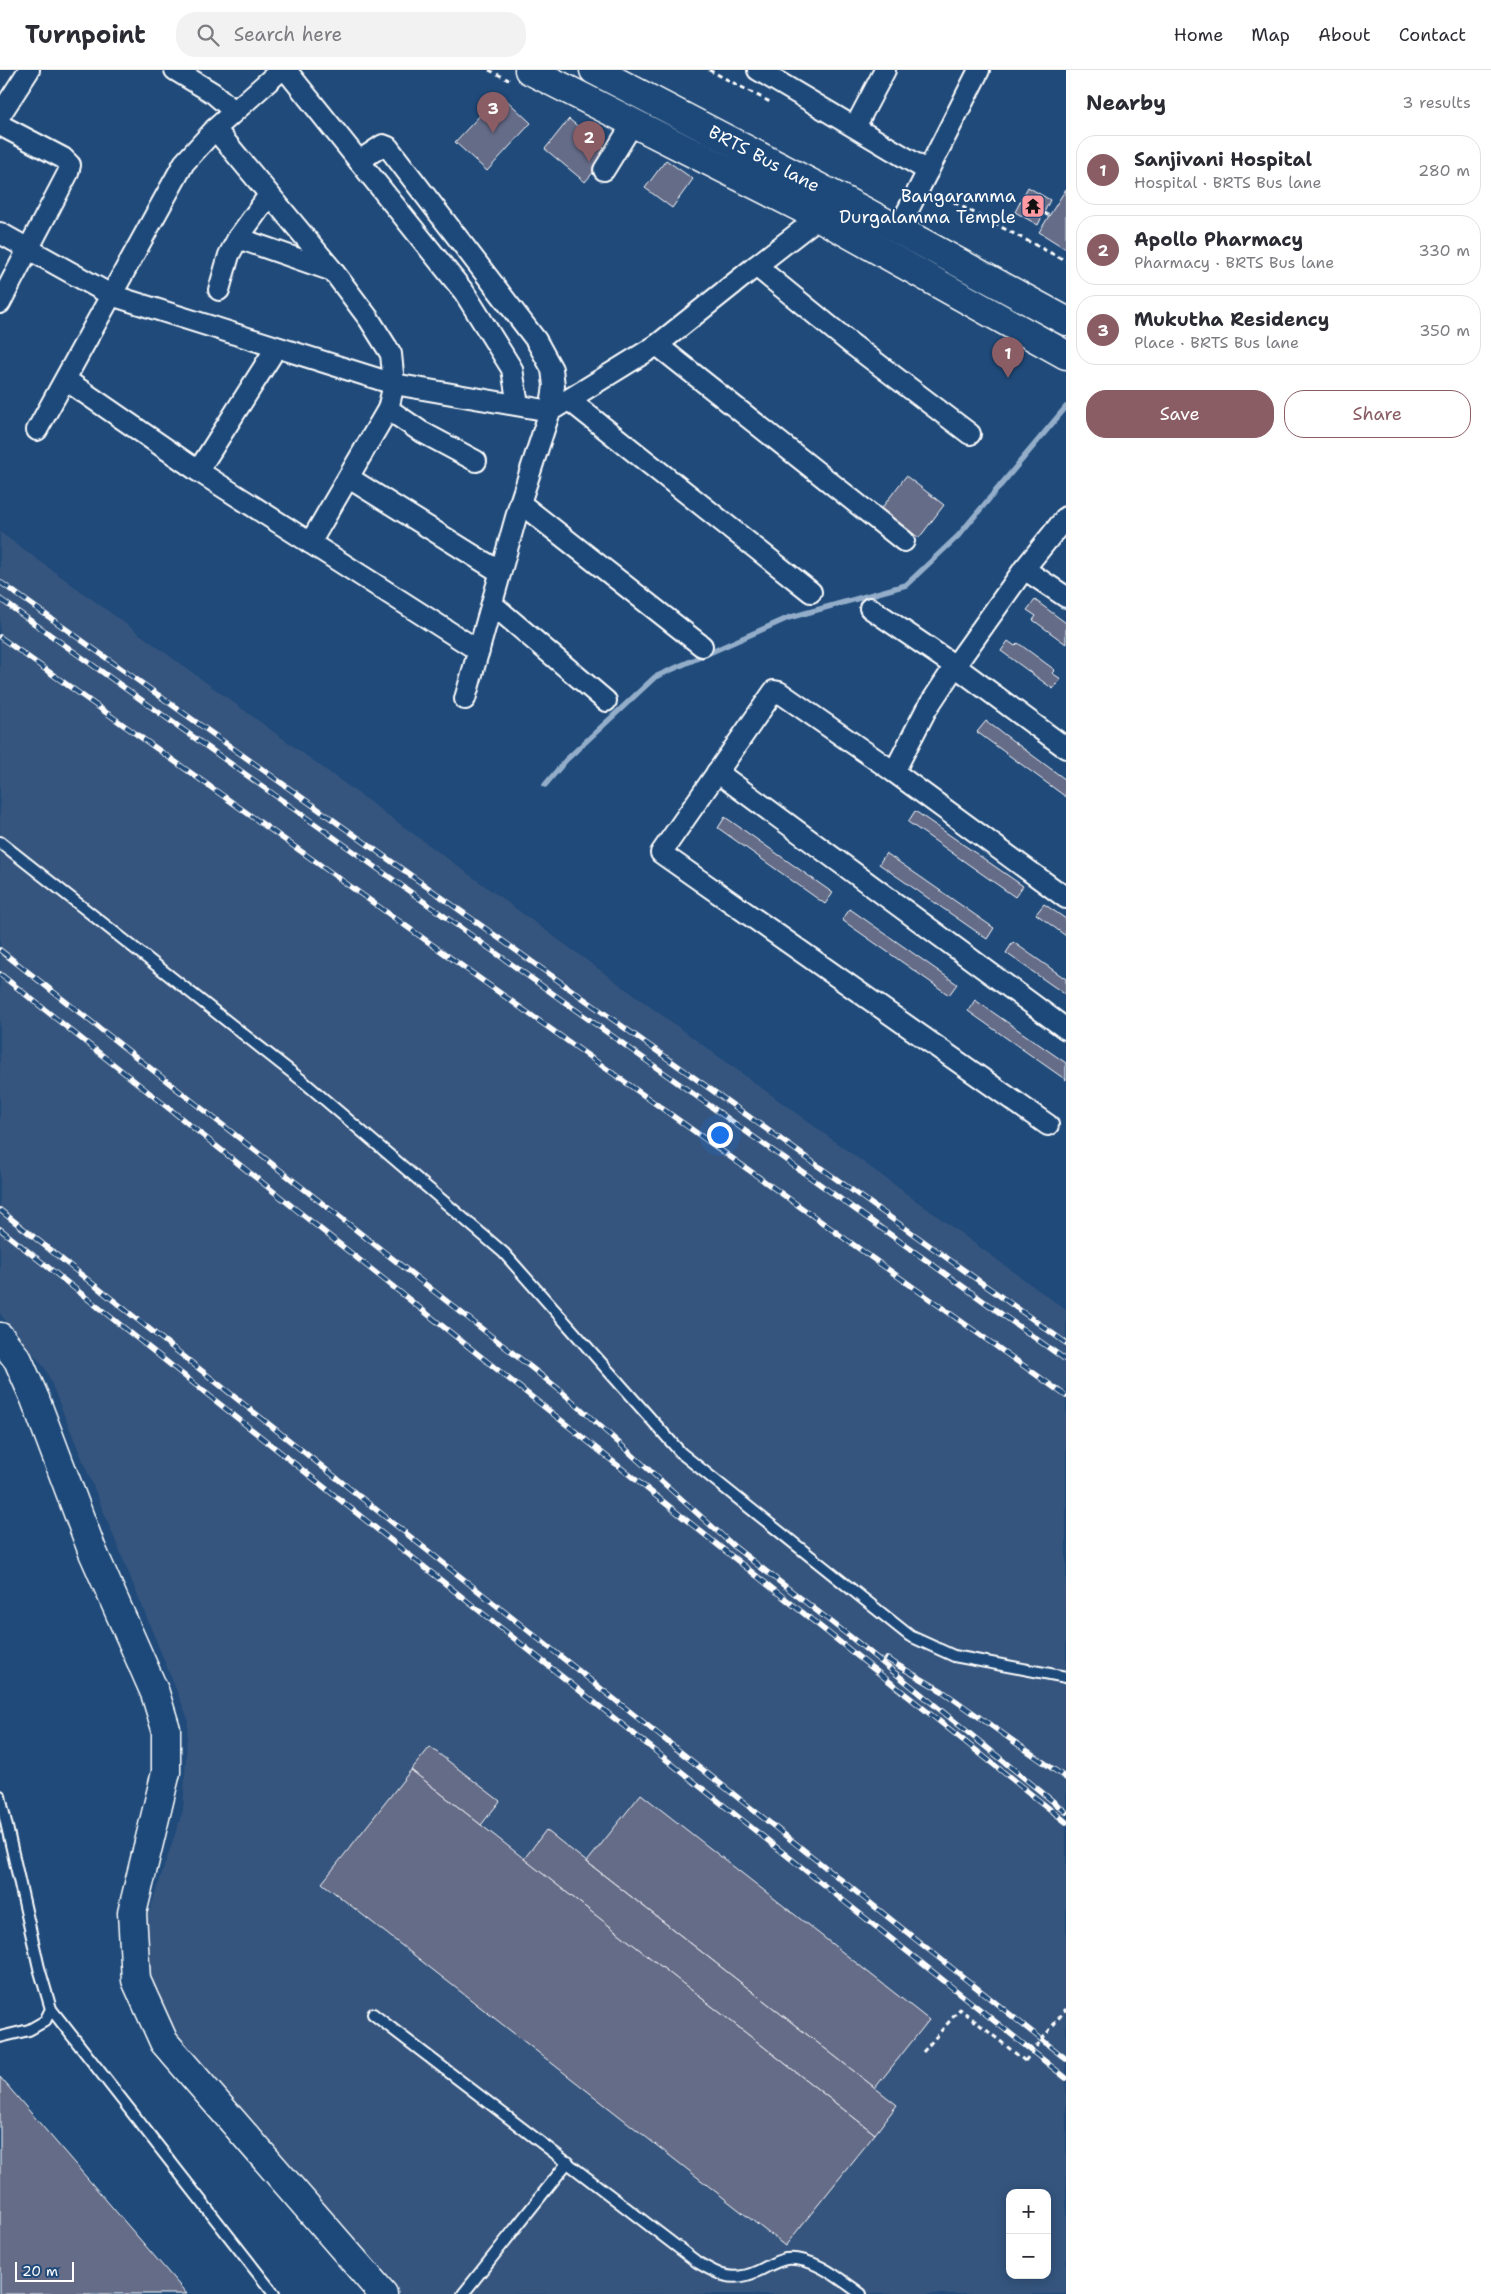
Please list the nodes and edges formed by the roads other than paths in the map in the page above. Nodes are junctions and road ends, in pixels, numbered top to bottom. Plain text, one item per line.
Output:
1 (29, 70) edge
2 (175, 70) edge
3 (281, 70) edge
4 (286, 70) edge
5 (530, 70) edge
6 (594, 70) edge
7 (634, 70) edge
8 (758, 70) edge
9 (885, 70) edge
10 (979, 70) edge
11 (234, 111) junction
12 (0, 115) edge
13 (633, 123) junction
14 (0, 126) edge
15 (855, 128) junction
16 (215, 129) junction
17 (369, 154) junction
18 (604, 170) dead end
19 (928, 171) junction
20 (269, 195) junction
21 (905, 216) junction
22 (819, 217) junction
23 (0, 233) edge
24 (238, 238) junction
25 (28, 247) junction
26 (756, 266) junction
27 (333, 271) junction
28 (219, 290) dead end
29 (111, 295) junction
30 (1066, 300) edge
31 (0, 303) edge
32 (1066, 321) edge
33 (657, 345) junction
34 (276, 348) junction
35 (1066, 355) edge
36 (66, 380) junction
37 (394, 384) junction
38 (569, 400) junction
39 (533, 408) junction
40 (388, 409) junction
41 (37, 430) dead end
42 (970, 434) dead end
43 (476, 461) dead end
44 (198, 471) junction
45 (349, 478) junction
46 (520, 503) junction
47 (1066, 516) edge
48 (904, 541) dead end
49 (310, 543) junction
50 (495, 569) junction
51 (1024, 569) junction
52 (811, 592) dead end
53 (1066, 597) edge
54 (492, 604) junction
55 (870, 608) dead end
56 (702, 646) dead end
57 (472, 647) junction
58 (955, 666) junction
59 (465, 699) dead end
60 (606, 701) dead end
61 (1066, 748) edge
62 (717, 772) junction
63 (894, 772) junction
64 (0, 842) edge
65 (1066, 898) edge
66 (1066, 1029) edge
67 (1048, 1125) dead end
68 (0, 1337) edge
69 (1066, 1677) edge
70 (0, 1796) edge
71 (51, 2009) junction
72 (373, 2014) dead end
73 (0, 2037) edge
74 (568, 2162) junction
75 (274, 2294) edge
76 (383, 2294) edge
77 (463, 2294) edge
78 (861, 2294) edge

1 - 12 street
2 - 11 street
3 - 11 street
4 - 17 street
5 - 13 main road
6 - 32 main road, BRTS Bus lane
7 - 21 main road
8 - 15 street
9 - 15 street
10 - 19 street
11 - 16 street
13 - 18 street
13 - 22 main road
14 - 25 street
15 - 19 street
16 - 20 street
16 - 29 street
17 - 39 street
17 - 39 street
19 - 21 street
20 - 24 street
20 - 27 street
21 - 30 main road
22 - 26 street
22 - 35 main road
23 - 25 street
24 - 27 street
24 - 28 street
25 - 29 street
25 - 31 street
26 - 33 street
26 - 42 street
27 - 37 street
29 - 34 street
29 - 36 street
33 - 38 street
33 - 48 street
34 - 37 street
34 - 44 street
36 - 41 street
36 - 44 street
37 - 39 street
37 - 40 street
38 - 39 street
38 - 52 street
39 - 46 street
40 - 43 street
40 - 45 street
44 - 49 street
45 - 49 street
45 - 50 street
46 - 50 street
46 - 56 street
47 - 51 street
49 - 57 street
50 - 54 street
51 - 53 street
51 - 58 street
54 - 57 street
54 - 60 street
55 - 58 street
57 - 59 street
58 - 61 street
58 - 63 street
62 - 63 street
62 - 66 street
62 - 67 street
63 - 65 street
64 - 69 lane
68 - 76 main road
70 - 71 lane
71 - 73 lane
71 - 75 lane
72 - 74 lane
74 - 77 lane
74 - 78 lane

